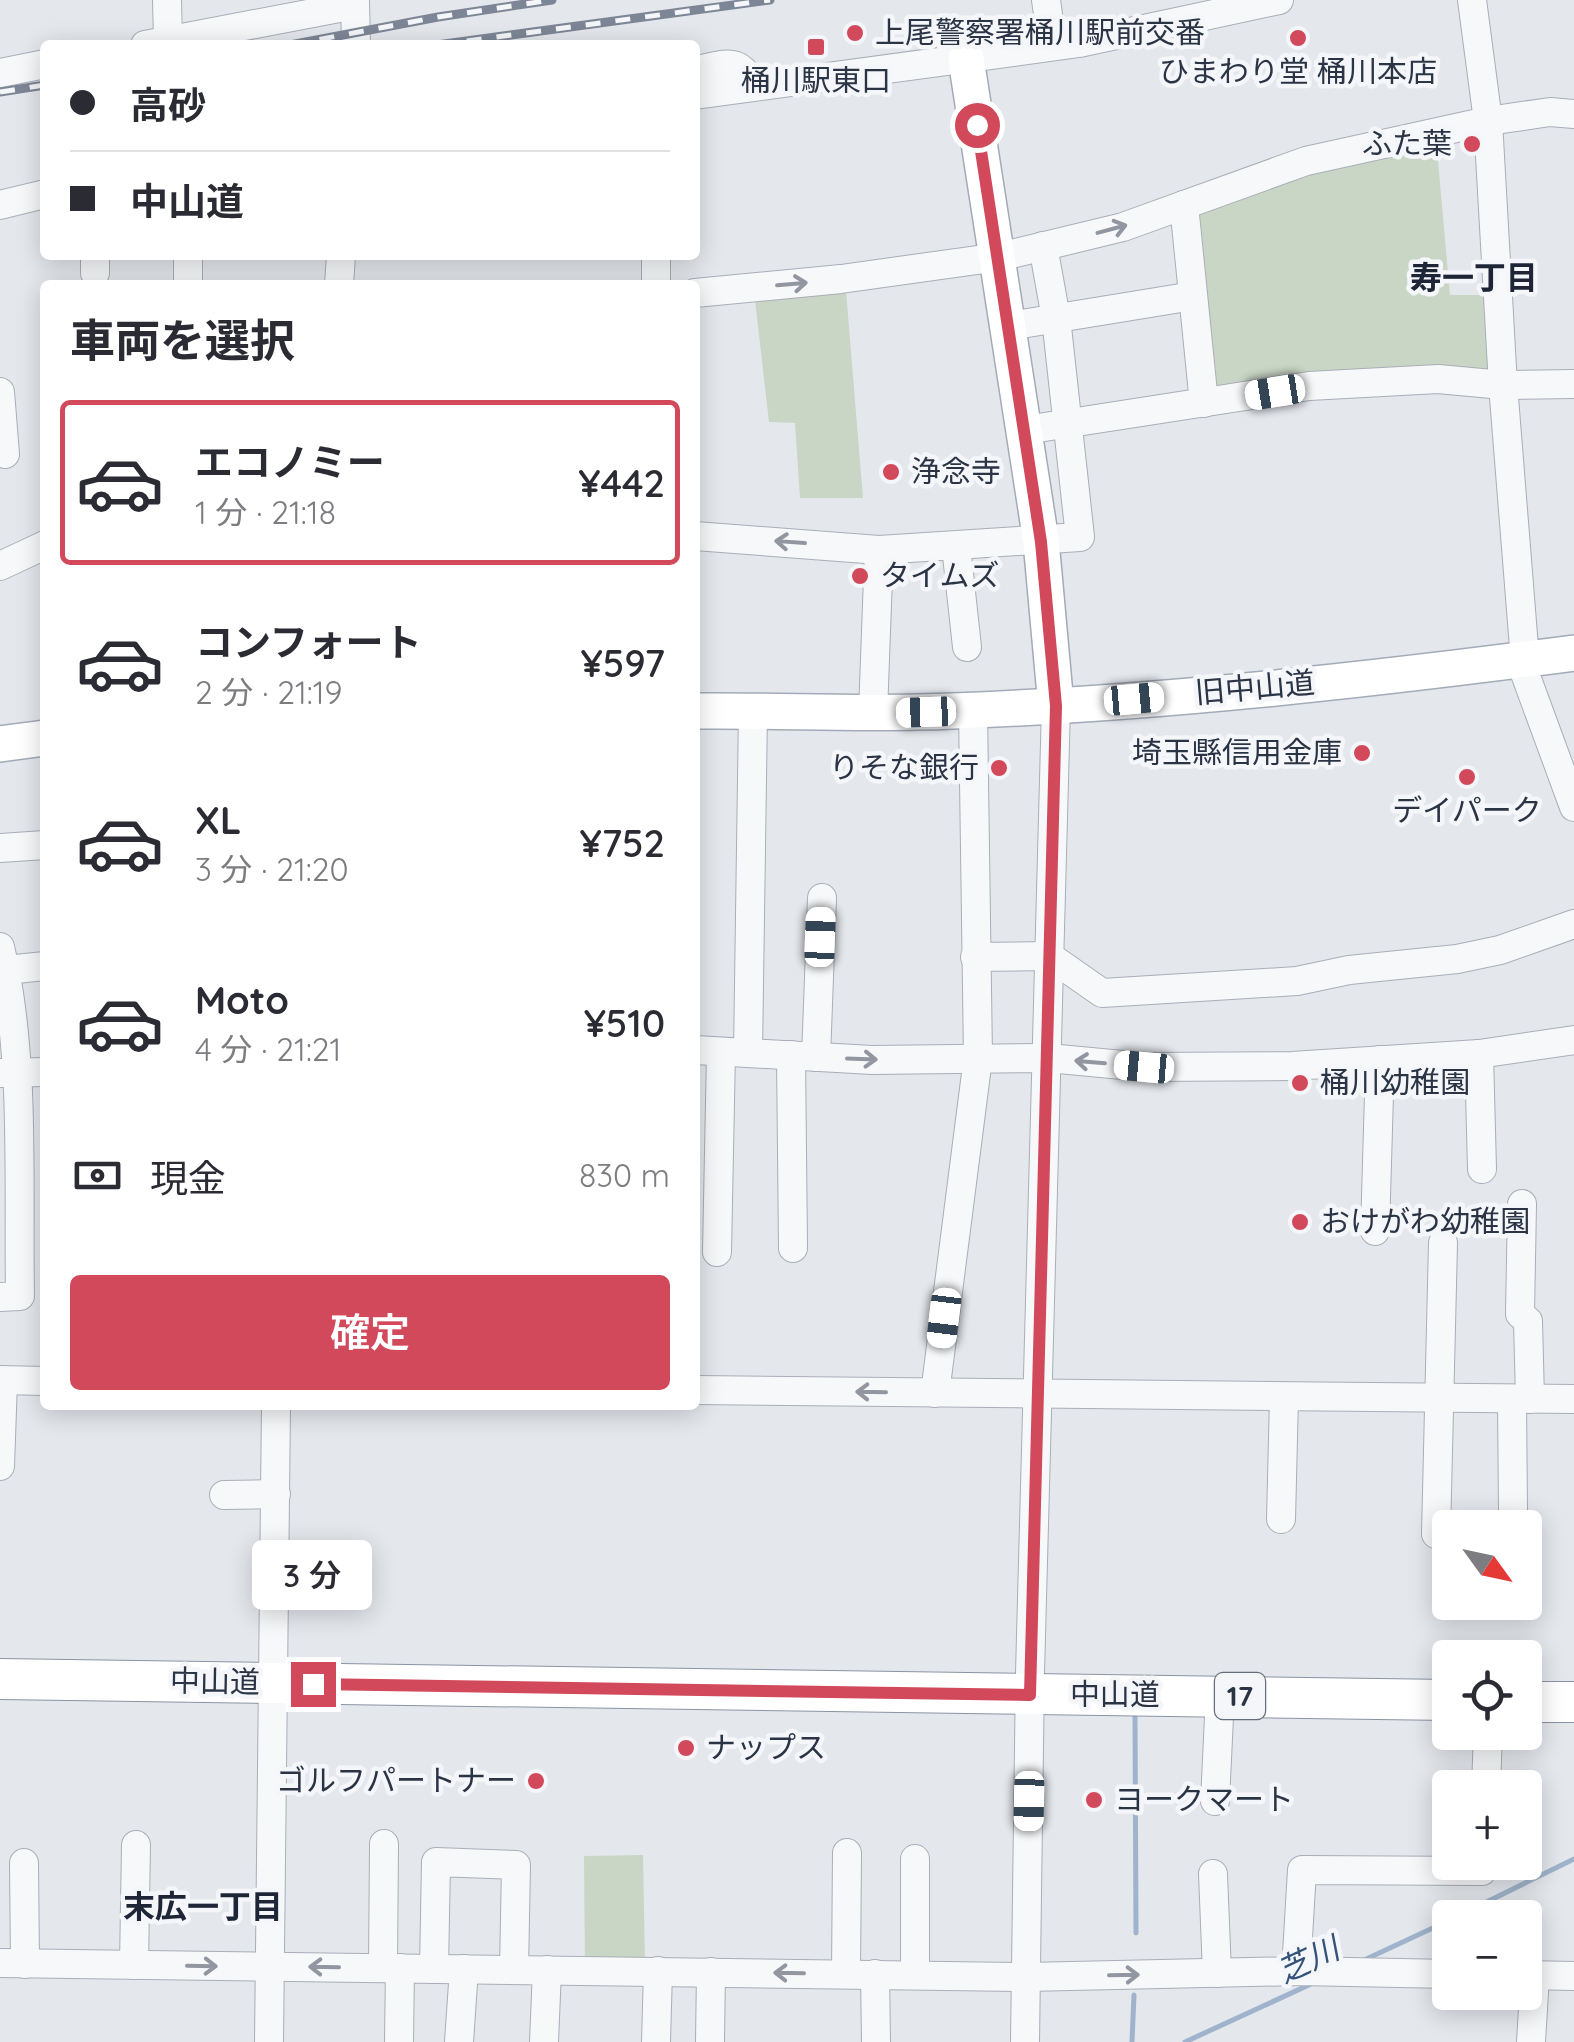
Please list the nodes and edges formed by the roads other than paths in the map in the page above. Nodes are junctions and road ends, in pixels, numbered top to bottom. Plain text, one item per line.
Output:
1 (167, 0) edge
2 (1279, 0) edge
3 (1472, 0) edge
4 (355, 2) edge
5 (157, 40) edge
6 (171, 40) edge
7 (356, 40) edge
8 (966, 59) junction
9 (40, 65) edge
10 (700, 69) edge
11 (0, 73) edge
12 (754, 86) junction
13 (700, 94) edge
14 (1574, 114) edge
15 (1488, 122) junction
16 (40, 195) edge
17 (0, 205) edge
18 (1184, 205) junction
19 (1043, 246) junction
20 (999, 257) junction
21 (700, 292) edge
22 (1194, 296) junction
23 (1056, 318) junction
24 (1009, 326) junction
25 (1574, 384) edge
26 (1502, 385) junction
27 (0, 392) edge
28 (1204, 403) junction
29 (1068, 423) junction
30 (1025, 430) junction
31 (4, 454) dead end
32 (700, 536) edge
33 (1041, 542) junction
34 (956, 546) junction
35 (40, 547) edge
36 (879, 550) junction
37 (0, 566) edge
38 (967, 647) dead end
39 (1574, 654) edge
40 (1522, 660) junction
41 (1056, 706) junction
42 (974, 710) junction
43 (700, 711) edge
44 (753, 711) junction
45 (872, 713) junction
46 (40, 739) edge
47 (0, 744) edge
48 (1574, 808) edge
49 (40, 846) edge
50 (0, 848) edge
51 (822, 898) dead end
52 (1574, 924) edge
53 (1049, 956) junction
54 (975, 958) junction
55 (3, 959) edge
56 (40, 965) edge
57 (1574, 1040) edge
58 (721, 1052) edge
59 (1479, 1054) junction
60 (804, 1056) junction
61 (978, 1058) junction
62 (1048, 1058) junction
63 (1380, 1060) junction
64 (40, 1072) edge
65 (8, 1073) edge
66 (1482, 1169) dead end
67 (1522, 1204) dead end
68 (1374, 1232) dead end
69 (1444, 1243) dead end
70 (793, 1248) dead end
71 (717, 1252) dead end
72 (0, 1296) edge
73 (2, 1380) edge
74 (40, 1381) edge
75 (700, 1390) edge
76 (935, 1393) junction
77 (1039, 1394) junction
78 (1284, 1398) junction
79 (1441, 1399) junction
80 (1521, 1399) junction
81 (1574, 1399) edge
82 (276, 1410) edge
83 (0, 1466) edge
84 (276, 1494) junction
85 (224, 1495) dead end
86 (1437, 1510) edge
87 (1514, 1510) edge
88 (1281, 1519) dead end
89 (0, 1662) edge
90 (273, 1674) junction
91 (1432, 1678) edge
92 (1542, 1678) edge
93 (1574, 1679) edge
94 (0, 1680) edge
95 (1030, 1684) junction
96 (1220, 1696) junction
97 (1432, 1700) edge
98 (1542, 1702) edge
99 (1574, 1702) edge
100 (1215, 1801) dead end
101 (136, 1844) dead end
102 (384, 1844) dead end
103 (847, 1853) dead end
104 (915, 1859) dead end
105 (24, 1863) dead end
106 (1432, 1871) edge
107 (1213, 1874) dead end
108 (12, 1964) edge
109 (134, 1965) junction
110 (270, 1966) junction
111 (391, 1968) junction
112 (434, 1969) junction
113 (464, 1969) junction
114 (514, 1970) junction
115 (547, 1970) junction
116 (658, 1971) junction
117 (1297, 1971) junction
118 (711, 1972) junction
119 (1217, 1972) junction
120 (1432, 1973) edge
121 (846, 1974) junction
122 (875, 1974) junction
123 (915, 1975) junction
124 (1542, 1975) edge
125 (1574, 1976) edge
126 (1027, 1977) junction
127 (1531, 2010) edge
128 (269, 2042) edge
129 (399, 2042) edge
130 (459, 2042) edge
131 (544, 2042) edge
132 (656, 2042) edge
133 (710, 2042) edge
134 (876, 2042) edge
135 (1025, 2042) edge
136 (1531, 2042) edge

1 - 5 street
2 - 8 street
3 - 15 street
4 - 6 street
4 - 7 street
8 - 12 street
8 - 20 main road
9 - 11 street
10 - 12 street
12 - 13 street
14 - 15 street
15 - 18 street
15 - 26 street
16 - 17 street
19 -> 18 street
18 - 22 street
19 - 20 street
19 - 23 street
21 -> 20 street
20 - 24 main road
22 - 23 street
22 - 28 street
23 - 24 street
23 - 29 street
24 - 30 main road
25 - 26 street
26 - 28 street
26 - 40 street
27 - 31 street
28 - 29 street
29 - 30 street
29 - 33 street
30 - 33 main road
36 -> 32 street
33 - 34 street
33 - 41 main road
34 - 36 street
34 - 38 street
35 - 37 street
36 - 45 street
39 - 40 main road, 旧中山道
40 - 41 main road, 旧中山道
40 - 48 street
41 - 42 main road, 旧中山道
41 - 53 street
42 - 45 main road, 旧中山道
42 - 54 street
43 - 44 main road, 旧中山道
44 - 45 main road, 旧中山道
44 - 58 street
46 - 47 main road
49 - 50 street
51 - 60 street
52 - 53 street
53 - 54 street
53 - 62 street
54 - 61 street
55 - 56 street
55 - 65 street
57 - 59 street
58 - 60 street
58 - 71 street
59 - 63 street
59 - 66 street
60 -> 61 street
60 - 70 street
61 - 62 street
61 - 76 street
63 -> 62 street
62 - 77 street
63 - 68 street
64 - 65 street
65 - 72 street
67 - 80 street
69 - 79 street
73 - 74 street
73 - 83 street
76 -> 75 street
76 - 77 street
77 - 78 street
77 - 95 street
78 - 79 street
78 - 88 street
79 - 80 street
79 - 86 street
80 - 81 street
80 - 87 street
82 - 84 street
84 - 85 street
84 - 90 street
89 - 90 highway, 中山道 / 17
90 - 94 highway, 中山道 / 17
90 - 95 highway, 中山道 / 17
90 - 110 street
91 - 95 highway, 中山道 / 17
92 - 93 highway
95 - 96 highway, 中山道 / 17
95 - 126 street
96 - 97 highway, 中山道 / 17
96 - 100 street
98 - 99 highway
101 - 109 street
102 - 111 street
103 - 121 street
104 - 123 street
105 - 108 street
106 - 117 street
107 - 119 street
108 - 109 street
109 -> 110 street
111 -> 110 street
110 - 128 street
111 - 112 street
111 - 129 street
112 - 113 street
112 - 114 street
113 - 114 street
113 - 130 street
114 - 115 street
115 - 116 street
115 - 131 street
116 - 118 street
116 - 132 street
117 - 119 street
117 - 120 street
121 -> 118 street
118 - 133 street
126 -> 119 street
121 - 122 street
122 - 123 street
122 - 134 street
123 - 126 street
124 - 125 street
126 - 135 street
127 - 136 street

